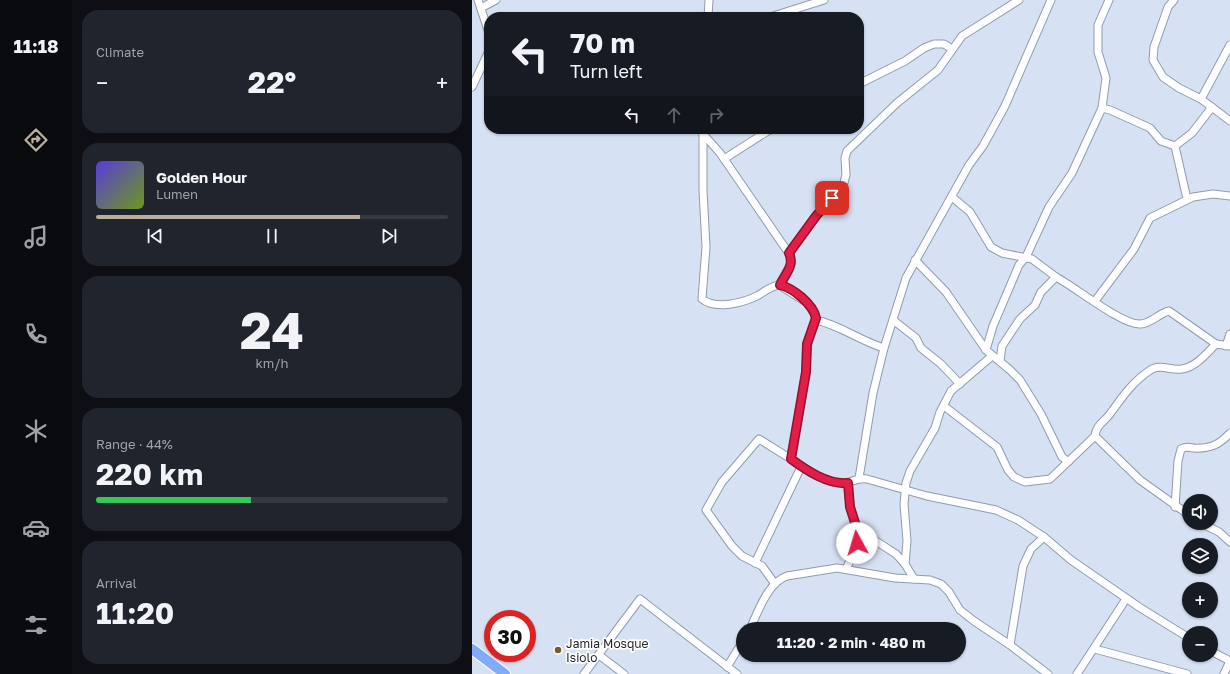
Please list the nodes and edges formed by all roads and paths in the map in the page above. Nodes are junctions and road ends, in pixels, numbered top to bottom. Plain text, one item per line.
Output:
1 (478, 0) edge
2 (496, 0) edge
3 (709, 0) edge
4 (824, 0) edge
5 (1019, 0) edge
6 (1051, 0) edge
7 (1109, 0) edge
8 (1174, 0) edge
9 (481, 8) junction
10 (708, 12) edge
11 (786, 12) edge
12 (484, 17) edge
13 (1230, 45) edge
14 (952, 49) junction
15 (484, 61) edge
16 (864, 82) edge
17 (472, 86) edge
18 (1201, 99) junction
19 (1212, 107) junction
20 (1102, 108) junction
21 (1230, 121) edge
22 (703, 134) edge
23 (705, 134) edge
24 (763, 134) edge
25 (1175, 146) junction
26 (724, 159) junction
27 (1230, 196) edge
28 (952, 197) junction
29 (1187, 199) junction
30 (789, 253) junction
31 (1026, 258) junction
32 (915, 260) junction
33 (1056, 276) junction
34 (780, 285) junction
35 (1095, 301) junction
36 (816, 320) junction
37 (893, 320) junction
38 (1230, 334) edge
39 (1216, 344) junction
40 (1228, 346) edge
41 (884, 348) junction
42 (986, 350) junction
43 (992, 356) junction
44 (1000, 361) junction
45 (960, 384) junction
46 (944, 406) junction
47 (1230, 433) edge
48 (1095, 436) junction
49 (791, 459) junction
50 (1070, 461) junction
51 (801, 467) junction
52 (859, 478) junction
53 (848, 483) junction
54 (906, 489) junction
55 (1175, 507) junction
56 (1182, 511) edge
57 (857, 529) junction
58 (1215, 530) edge
59 (1044, 537) junction
60 (1230, 542) edge
61 (755, 562) junction
62 (906, 564) junction
63 (846, 569) junction
64 (914, 579) junction
65 (775, 584) junction
66 (1126, 598) junction
67 (754, 622) edge
68 (1182, 634) edge
69 (1010, 645) junction
70 (472, 649) edge
71 (1096, 649) junction
72 (736, 653) edge
73 (599, 655) junction
74 (1218, 655) edge
75 (1230, 661) edge
76 (728, 667) junction
77 (505, 674) edge
78 (584, 674) edge
79 (624, 674) edge
80 (737, 674) edge
81 (1048, 674) edge
82 (1078, 674) edge
83 (1187, 674) edge
84 (1224, 674) edge

1 - 9 street
2 - 9 street
3 - 10 street
4 - 11 street
5 - 14 street
6 - 28 street
7 - 20 street
8 - 18 street
9 - 12 street
13 - 18 street
14 - 16 street
14 - 30 street
15 - 17 street
18 - 19 street
19 - 21 street
19 - 25 street
20 - 25 street
20 - 31 street
22 - 34 street
23 - 26 street
24 - 26 street
25 - 29 street
26 - 30 street
27 - 29 street
28 - 31 street
28 - 32 street
29 - 35 street
30 - 34 street
31 - 33 street
31 - 42 street
32 - 37 street
32 - 42 street
33 - 35 street
33 - 44 street
34 - 36 street
35 - 39 street
36 - 41 street
36 - 49 street
37 - 41 street
37 - 45 street
38 - 40 street
39 - 40 street
39 - 48 street
41 - 52 street
42 - 43 street
43 - 44 street
43 - 45 street
44 - 50 street
45 - 46 street
46 - 50 street
46 - 54 street
47 - 55 street
48 - 50 street
48 - 55 street
49 - 51 street
49 - 61 street
51 - 53 street
51 - 61 street
52 - 53 street
52 - 54 street
53 - 57 street
54 - 59 street
54 - 62 street
55 - 56 street
57 - 62 street
57 - 63 street
58 - 60 street
59 - 66 street
59 - 69 street
61 - 65 street
62 - 64 street
63 - 64 street
63 - 65 street
64 - 69 street
65 - 67 street
66 - 68 street
66 - 71 street
69 - 81 street
70 - 77 highway
71 - 82 street
71 - 83 street
72 - 76 street
73 - 76 street
73 - 78 street
73 - 79 street
74 - 75 street
75 - 84 street
76 - 80 street

